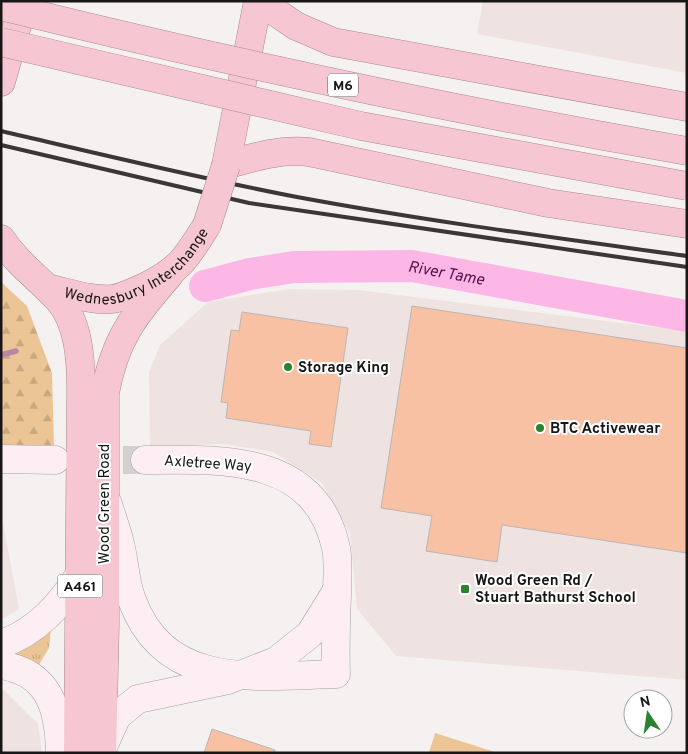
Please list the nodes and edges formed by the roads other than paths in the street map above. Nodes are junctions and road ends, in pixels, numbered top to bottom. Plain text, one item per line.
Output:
1 (24, 1) edge
2 (259, 1) edge
3 (1, 6) edge
4 (1, 42) edge
5 (1, 82) edge
6 (687, 107) edge
7 (687, 151) edge
8 (226, 166) junction
9 (687, 186) edge
10 (687, 224) edge
11 (1, 239) edge
12 (169, 275) junction
13 (47, 288) junction
14 (1, 459) edge
15 (55, 460) tunnel mouth
16 (145, 460) tunnel mouth
17 (104, 488) junction
18 (80, 574) junction
19 (337, 591) junction
20 (1, 644) edge
21 (1, 665) edge
22 (242, 676) junction
23 (94, 751) edge
24 (60, 753) edge

1 - 5 highway
2 - 6 highway
2 - 8 highway, Wednesbury Interchange
3 - 7 highway, M6, bridge
4 - 9 highway, M6, bridge
8 - 10 highway
8 - 12 highway, Wednesbury Interchange, bridge
11 - 13 highway, Wednesbury Interchange
12 - 13 highway, Wednesbury Interchange
12 - 17 highway, Wood Green Road / A461
13 - 18 highway, Wood Green Road / A461
14 - 15 street
16 - 19 street, Axletree Way
17 - 22 street, Axletree Way
17 - 23 highway, Wood Green Road / A461
18 - 20 street
18 - 23 highway, Wood Green Road / A461
19 - 22 street, Axletree Way
19 - 22 street, Axletree Way
21 - 24 street
22 - 23 street, Axletree Way

